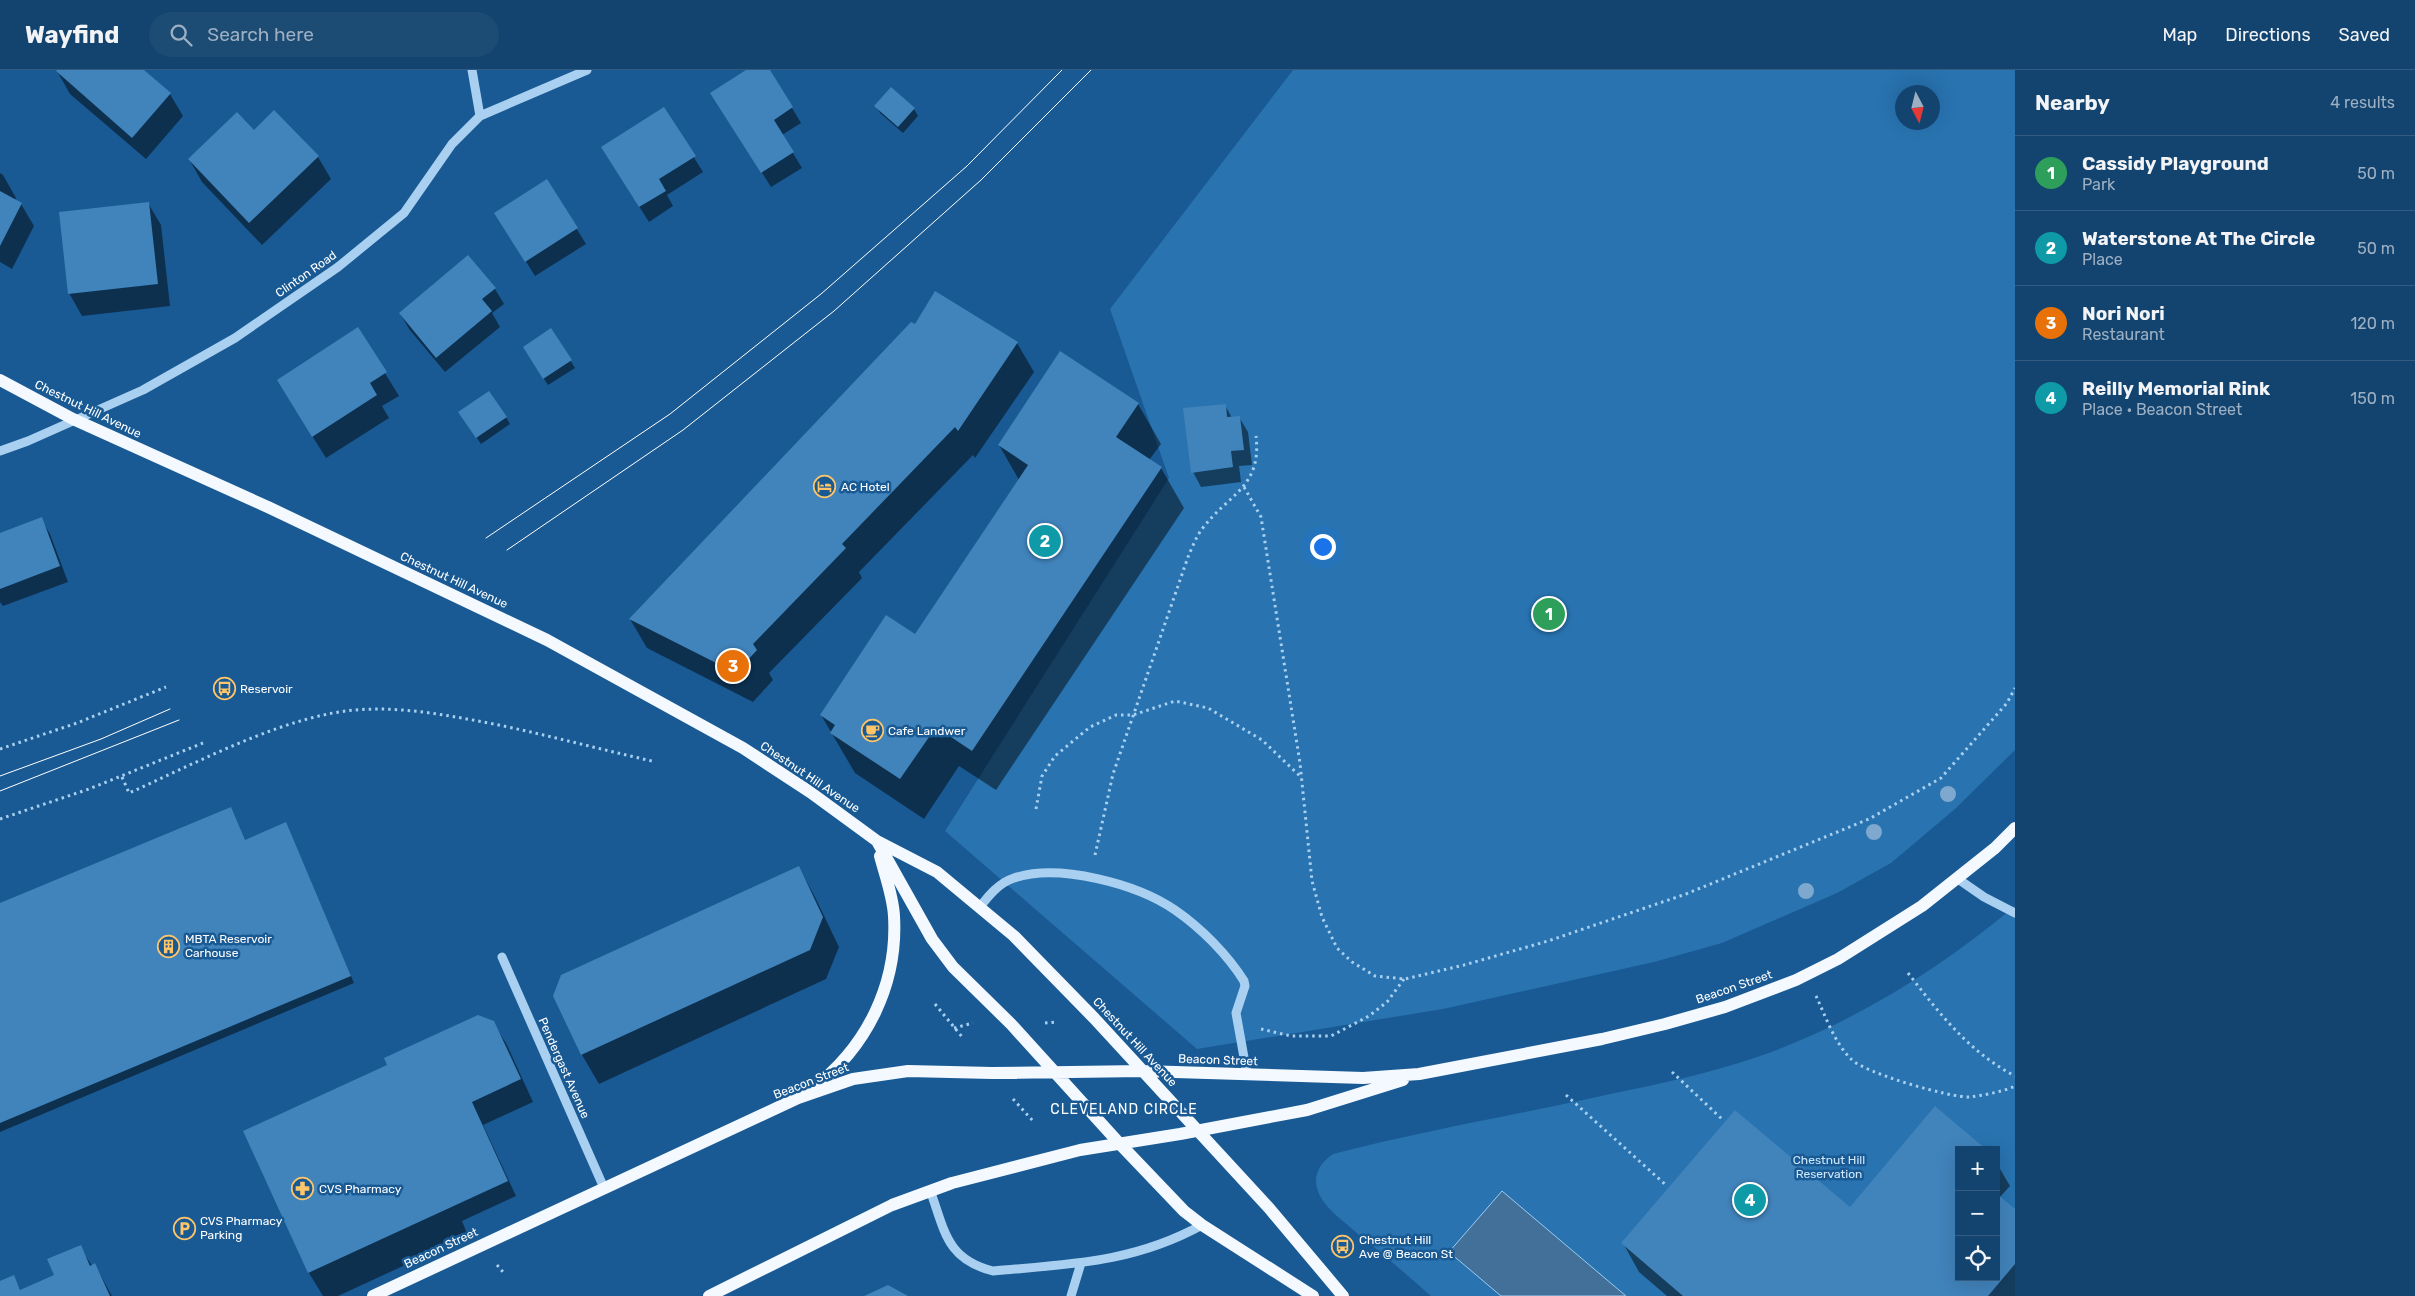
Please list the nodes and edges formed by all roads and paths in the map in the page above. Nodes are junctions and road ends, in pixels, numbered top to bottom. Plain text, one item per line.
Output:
1 (472, 70) edge
2 (587, 70) edge
3 (480, 116) junction
4 (0, 380) edge
5 (73, 419) junction
6 (1256, 436) dead end
7 (0, 451) edge
8 (1244, 488) junction
9 (166, 688) dead end
10 (2015, 688) edge
11 (1133, 715) junction
12 (203, 742) dead end
13 (0, 749) edge
14 (652, 761) dead end
15 (122, 777) junction
16 (1302, 778) junction
17 (1036, 809) dead end
18 (0, 819) edge
19 (2015, 828) edge
20 (877, 841) junction
21 (1091, 878) junction
22 (1958, 879) junction
23 (980, 907) junction
24 (2015, 913) edge
25 (502, 957) dead end
26 (1908, 973) dead end
27 (1806, 975) junction
28 (1405, 979) junction
29 (935, 1004) dead end
30 (1056, 1022) dead end
31 (973, 1023) dead end
32 (1039, 1024) dead end
33 (954, 1028) junction
34 (1261, 1028) dead end
35 (963, 1038) dead end
36 (1144, 1071) junction
37 (1053, 1072) junction
38 (1672, 1072) dead end
39 (1247, 1074) junction
40 (1419, 1074) junction
41 (2015, 1076) edge
42 (2015, 1086) edge
43 (1566, 1095) dead end
44 (798, 1098) junction
45 (1013, 1099) dead end
46 (1723, 1120) dead end
47 (1033, 1121) dead end
48 (1199, 1131) junction
49 (1119, 1144) junction
50 (1667, 1186) dead end
51 (604, 1188) junction
52 (930, 1190) junction
53 (1202, 1225) junction
54 (1081, 1263) junction
55 (373, 1296) edge
56 (709, 1296) edge
57 (1071, 1296) edge
58 (1313, 1296) edge
59 (1342, 1296) edge

1 - 3 street
2 - 3 street, Clinton Road
3 - 5 street, Clinton Road
4 - 5 main road, Chestnut Hill Avenue
5 - 7 street, Clinton Road
5 - 20 main road, Chestnut Hill Avenue
6 - 8 path
8 - 11 path
8 - 16 path
9 - 13 path
10 - 28 path
11 - 16 path
11 - 17 path
11 - 21 path
12 - 15 path
14 - 15 path
15 - 18 path
16 - 28 path
19 - 22 main road, Beacon Street
20 - 23 main road, Chestnut Hill Avenue
20 - 37 main road, Chestnut Hill Avenue
20 - 44 main road
21 - 23 street
21 - 39 street
22 - 24 street
22 - 27 main road, Beacon Street
23 - 36 main road, Chestnut Hill Avenue
25 - 51 street, Pendergast Avenue
26 - 41 path
27 - 40 main road, Beacon Street
27 - 42 path
28 - 34 path
29 - 33 path
30 - 32 path
31 - 33 path
33 - 35 path
36 - 37 main road, Beacon Street
36 - 39 main road, Beacon Street
36 - 48 main road, Chestnut Hill Avenue
37 - 44 main road, Beacon Street
37 - 49 main road, Chestnut Hill Avenue
38 - 46 path
39 - 40 main road, Beacon Street
40 - 48 main road, Beacon Street
43 - 50 path
44 - 51 main road, Beacon Street
45 - 47 path
48 - 49 main road, Beacon Street
48 - 59 main road, Chestnut Hill Avenue
49 - 52 main road, Beacon Street
49 - 53 main road, Chestnut Hill Avenue
51 - 55 main road, Beacon Street
52 - 54 street
52 - 56 main road, Beacon Street
53 - 54 street
53 - 58 main road, Chestnut Hill Avenue
54 - 57 street

